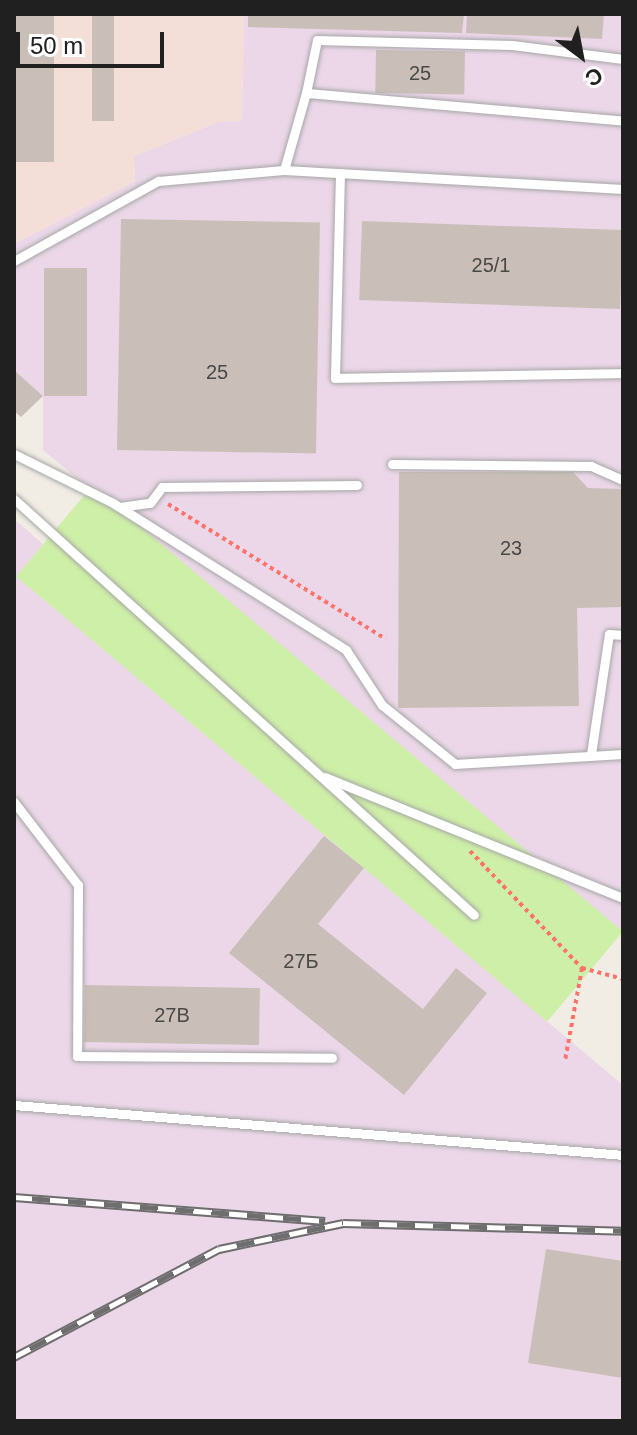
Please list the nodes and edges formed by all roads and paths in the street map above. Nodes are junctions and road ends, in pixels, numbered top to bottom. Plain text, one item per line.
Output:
1 (623, 59) edge
2 (306, 93) junction
3 (623, 121) edge
4 (284, 170) junction
5 (340, 173) junction
6 (623, 189) edge
7 (14, 261) edge
8 (623, 373) edge
9 (14, 454) edge
10 (392, 464) dead end
11 (623, 480) edge
12 (357, 485) dead end
13 (156, 496) junction
14 (14, 499) edge
15 (120, 507) junction
16 (623, 635) edge
17 (386, 639) dead end
18 (591, 754) junction
19 (623, 754) edge
20 (318, 774) junction
21 (14, 802) edge
22 (467, 848) dead end
23 (623, 898) edge
24 (474, 915) dead end
25 (582, 968) junction
26 (623, 979) edge
27 (332, 1058) dead end
28 (565, 1061) dead end
29 (14, 1105) edge
30 (623, 1155) edge

1 - 2 lane
2 - 3 lane
2 - 4 lane
4 - 5 lane
4 - 7 lane
5 - 6 lane
5 - 8 lane
9 - 15 lane
10 - 11 lane
12 - 13 lane
13 - 15 lane
13 - 17 path
14 - 20 lane
15 - 18 lane
16 - 18 lane
18 - 19 lane
20 - 23 lane
20 - 24 lane
21 - 27 lane
22 - 25 path
25 - 26 path
25 - 28 path
29 - 30 lane

